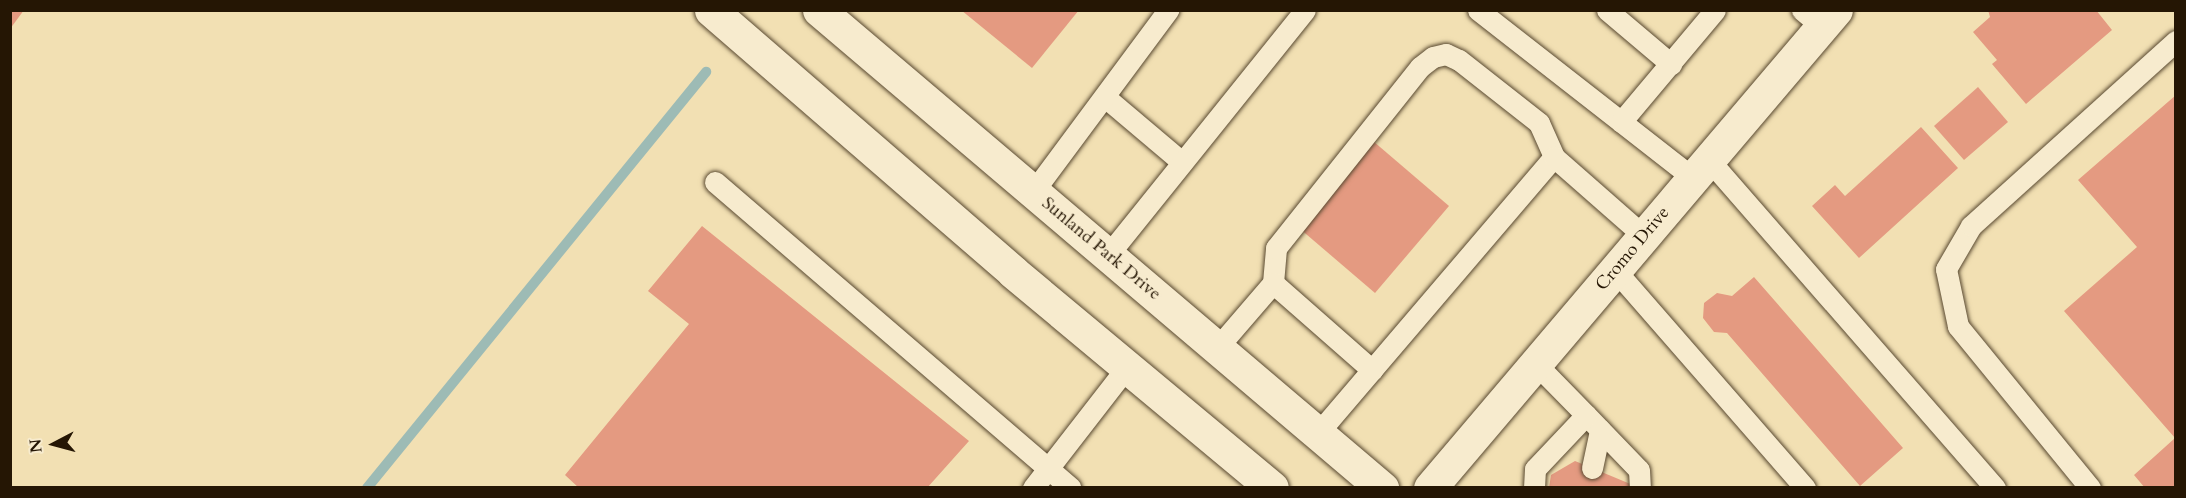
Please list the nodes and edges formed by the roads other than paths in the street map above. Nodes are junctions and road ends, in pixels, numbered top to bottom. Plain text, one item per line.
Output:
1 (711, 10) edge
2 (819, 10) edge
3 (1168, 10) edge
4 (1305, 10) edge
5 (1478, 10) edge
6 (1607, 10) edge
7 (1715, 10) edge
8 (1820, 16) edge
9 (2175, 41) edge
10 (1671, 64) junction
11 (1105, 97) junction
12 (1621, 122) junction
13 (1554, 157) junction
14 (1182, 162) junction
15 (1701, 169) junction
16 (715, 182) dead end
17 (1033, 192) junction
18 (1644, 236) junction
19 (1108, 255) junction
20 (1615, 270) junction
21 (1273, 283) junction
22 (1217, 348) junction
23 (1535, 363) junction
24 (1127, 367) junction
25 (1372, 370) junction
26 (1586, 415) junction
27 (1600, 430) junction
28 (1318, 433) junction
29 (1592, 468) dead end
30 (1049, 469) junction
31 (1640, 487) edge
32 (1033, 488) edge
33 (1071, 488) edge
34 (1272, 488) edge
35 (1382, 488) edge
36 (1430, 488) edge
37 (1534, 488) edge
38 (1805, 488) edge
39 (1995, 488) edge
40 (2090, 488) edge

1 - 24 main road
2 - 17 main road, Sunland Park Drive
3 - 11 lane
4 - 14 lane
5 - 12 lane
6 - 10 lane
7 - 10 lane
8 - 15 main road, Cromo Drive
9 - 40 lane
10 - 12 lane
11 - 14 lane
11 - 17 lane
12 - 15 lane
13 - 18 lane
13 - 21 lane
13 - 25 lane
14 - 19 lane
15 - 18 main road, Cromo Drive
15 - 39 lane
16 - 30 lane
17 - 19 main road, Sunland Park Drive
18 - 20 main road, Cromo Drive
19 - 22 main road, Sunland Park Drive
20 - 23 main road, Cromo Drive
20 - 38 lane
21 - 22 lane
21 - 25 lane
22 - 28 main road, Sunland Park Drive
23 - 26 lane
23 - 36 main road, Cromo Drive
24 - 30 lane
24 - 34 main road
25 - 28 lane
26 - 27 lane
26 - 37 lane
27 - 29 lane
27 - 31 lane
28 - 35 main road, Sunland Park Drive
30 - 32 lane
30 - 33 lane

